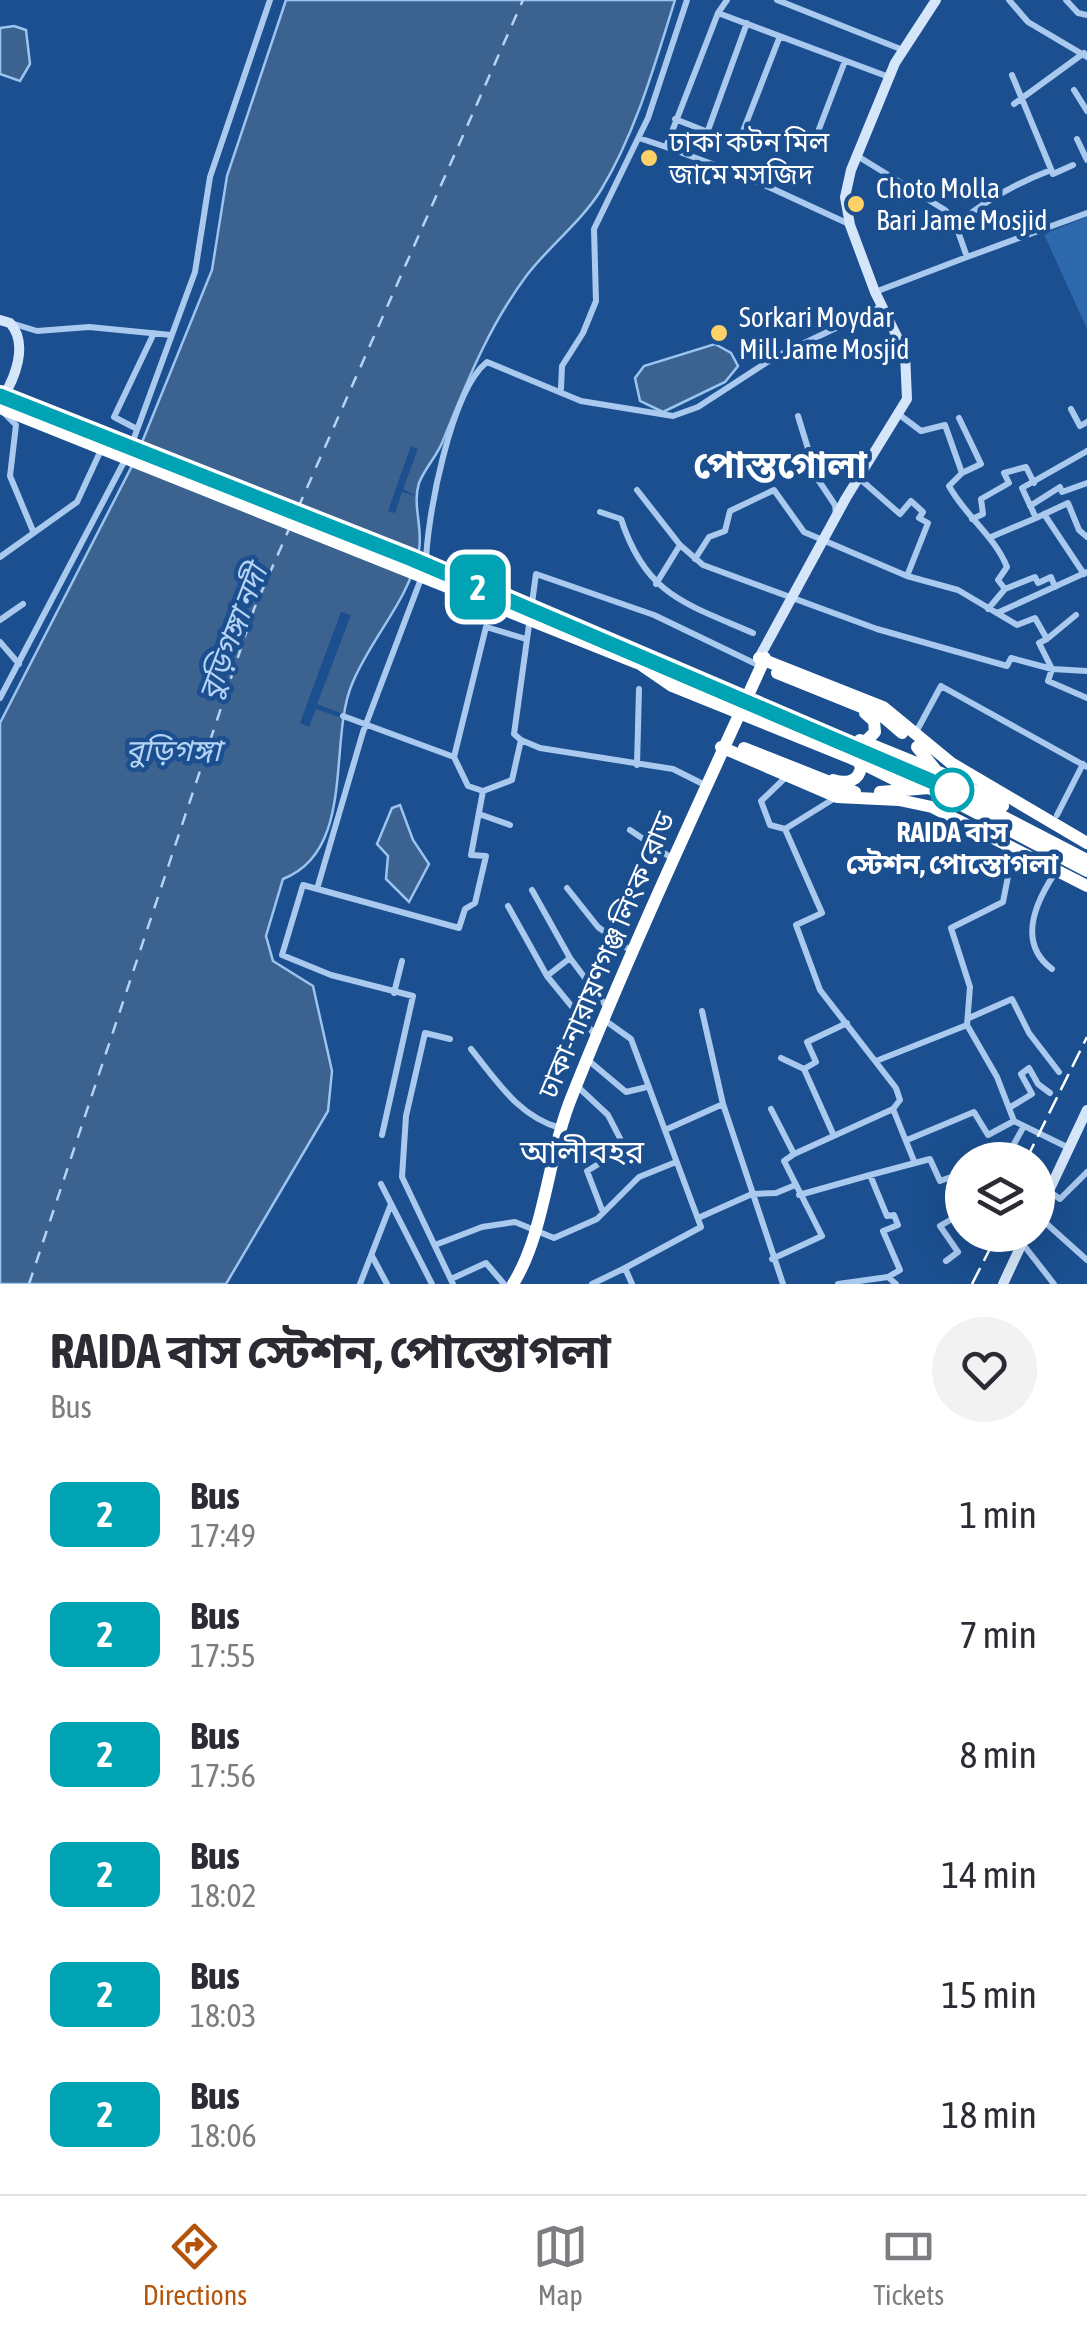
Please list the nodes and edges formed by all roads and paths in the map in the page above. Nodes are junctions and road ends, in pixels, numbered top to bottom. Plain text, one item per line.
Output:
1 (270, 0) edge
2 (687, 0) edge
3 (727, 0) edge
4 (777, 0) edge
5 (936, 0) edge
6 (1010, 0) edge
7 (1066, 0) edge
8 (718, 13) junction
9 (1087, 15) edge
10 (747, 23) junction
11 (780, 36) junction
12 (903, 50) junction
13 (1085, 55) edge
14 (845, 61) junction
15 (1012, 75) dead end
16 (889, 77) junction
17 (1074, 90) dead end
18 (1018, 101) junction
19 (1087, 111) edge
20 (676, 119) junction
21 (818, 128) dead end
22 (707, 133) junction
23 (639, 138) junction
24 (1082, 143) edge
25 (666, 147) junction
26 (859, 157) junction
27 (1087, 160) edge
28 (1073, 165) dead end
29 (1051, 170) junction
30 (1087, 214) edge
31 (850, 225) junction
32 (955, 226) junction
33 (967, 257) junction
34 (875, 292) junction
35 (882, 306) junction
36 (5, 322) edge
37 (154, 333) junction
38 (172, 336) junction
39 (561, 390) junction
40 (0, 402) edge
41 (1072, 409) dead end
42 (798, 416) dead end
43 (901, 416) junction
44 (959, 418) dead end
45 (1087, 422) edge
46 (137, 429) junction
47 (102, 449) junction
48 (130, 450) junction
49 (1087, 451) edge
50 (962, 473) junction
51 (860, 479) junction
52 (1087, 482) edge
53 (1034, 483) junction
54 (638, 490) dead end
55 (1030, 506) junction
56 (600, 512) dead end
57 (836, 516) junction
58 (1040, 516) junction
59 (972, 519) junction
60 (33, 531) junction
61 (991, 536) junction
62 (1087, 536) edge
63 (825, 542) junction
64 (680, 545) junction
65 (0, 557) edge
66 (695, 559) junction
67 (1085, 573) edge
68 (906, 576) junction
69 (656, 584) junction
70 (1055, 587) junction
71 (1006, 590) junction
72 (791, 598) junction
73 (23, 604) dead end
74 (988, 609) junction
75 (997, 614) junction
76 (1076, 614) dead end
77 (0, 620) edge
78 (753, 633) dead end
79 (1047, 638) junction
80 (526, 639) junction
81 (0, 642) edge
82 (642, 660) junction
83 (19, 664) junction
84 (759, 664) junction
85 (1052, 669) junction
86 (1087, 671) edge
87 (639, 689) dead end
88 (0, 698) edge
89 (1087, 698) edge
90 (342, 716) dead end
91 (365, 728) junction
92 (915, 735) junction
93 (521, 740) junction
94 (726, 741) junction
95 (859, 751) junction
96 (454, 756) junction
97 (636, 765) junction
98 (1085, 766) edge
99 (941, 773) junction
100 (786, 777) junction
101 (707, 786) junction
102 (922, 789) junction
103 (952, 790) junction
104 (482, 791) junction
105 (837, 797) junction
106 (479, 814) junction
107 (1057, 815) dead end
108 (510, 825) dead end
109 (786, 829) junction
110 (630, 830) dead end
111 (1087, 846) edge
112 (1013, 850) junction
113 (674, 859) junction
114 (1087, 860) edge
115 (1087, 871) edge
116 (1056, 872) junction
117 (1087, 884) edge
118 (567, 888) dead end
119 (317, 889) junction
120 (532, 890) dead end
121 (508, 906) dead end
122 (630, 951) junction
123 (570, 958) junction
124 (402, 961) dead end
125 (1052, 969) dead end
126 (547, 976) junction
127 (394, 992) junction
128 (702, 1011) dead end
129 (604, 1012) junction
130 (968, 1021) junction
131 (847, 1023) junction
132 (595, 1035) junction
133 (450, 1040) dead end
134 (472, 1049) dead end
135 (781, 1058) dead end
136 (588, 1060) junction
137 (876, 1061) junction
138 (804, 1069) junction
139 (1058, 1072) dead end
140 (576, 1086) junction
141 (648, 1088) junction
142 (1050, 1093) dead end
143 (723, 1104) junction
144 (1010, 1108) junction
145 (772, 1109) dead end
146 (893, 1109) junction
147 (1087, 1110) edge
148 (1014, 1121) junction
149 (1024, 1126) junction
150 (560, 1128) junction
151 (665, 1130) junction
152 (382, 1136) dead end
153 (834, 1136) junction
154 (907, 1140) junction
155 (1015, 1142) edge
156 (1070, 1148) junction
157 (794, 1154) junction
158 (914, 1161) junction
159 (676, 1162) junction
160 (1087, 1172) edge
161 (870, 1175) junction
162 (945, 1179) edge
163 (1055, 1179) edge
164 (381, 1184) dead end
165 (793, 1186) junction
166 (752, 1194) junction
167 (799, 1195) junction
168 (1055, 1195) edge
169 (391, 1204) junction
170 (602, 1210) junction
171 (698, 1218) junction
172 (534, 1227) junction
173 (1055, 1231) edge
174 (435, 1245) junction
175 (958, 1252) edge
176 (1018, 1252) edge
177 (1033, 1252) edge
178 (371, 1255) junction
179 (772, 1258) junction
180 (1087, 1260) edge
181 (946, 1261) dead end
182 (625, 1268) junction
183 (888, 1277) junction
184 (452, 1282) edge
185 (360, 1284) edge
186 (387, 1284) edge
187 (432, 1284) edge
188 (504, 1284) edge
189 (513, 1284) edge
190 (592, 1284) edge
191 (632, 1284) edge
192 (782, 1284) edge
193 (838, 1284) edge
194 (896, 1284) edge
195 (1003, 1284) edge
196 (1054, 1284) edge

1 - 38 street
2 - 23 street
3 - 8 street
4 - 12 street
5 - 12 main road
6 - 13 street
7 - 9 street
8 - 10 street
8 - 20 street
10 - 11 street
10 - 22 street
11 - 14 street
11 - 22 street
12 - 16 main road
13 - 18 street
14 - 16 street
14 - 21 street
15 - 18 street
16 - 26 main road
17 - 19 street
18 - 29 street
20 - 22 street
20 - 25 street
23 - 25 street
23 - 39 street
24 - 27 street
25 - 31 street
26 - 31 main road
26 - 32 street
28 - 29 street
29 - 32 street
30 - 33 street
31 - 34 main road
32 - 33 street
33 - 34 street
34 - 35 main road
35 - 39 street
35 - 43 main road
36 - 37 street
36 - 40 main road
37 - 38 street
37 - 46 street
38 - 46 street
39 - 91 street
40 - 47 highway, bridge
40 - 48 street
40 - 60 street
40 - 82 highway, bridge
41 - 45 street
42 - 57 street
43 - 50 street
43 - 51 main road
44 - 50 street
46 - 48 street
47 - 60 street
47 - 82 highway, bridge
48 - 83 street
49 - 53 street
50 - 59 street
51 - 57 main road
51 - 68 street
52 - 55 street
53 - 55 street
53 - 59 street
54 - 64 street
55 - 58 street
56 - 69 street
57 - 63 main road
58 - 61 street
58 - 62 street
58 - 67 street
59 - 61 street
60 - 65 street
61 - 71 street
63 - 66 street
63 - 68 street
63 - 72 main road
64 - 66 street
64 - 69 street
66 - 72 street
67 - 70 street
68 - 74 street
69 - 78 street
70 - 71 street
70 - 75 street
71 - 74 street
72 - 84 main road
72 - 85 street
73 - 77 street
74 - 75 street
75 - 79 street
76 - 79 street
79 - 85 street
80 - 84 street
80 - 93 street
80 - 96 street
81 - 83 street
82 - 95 highway, bridge
83 - 88 street
84 - 92 highway
84 - 94 highway, ঢাকা-নারায়ণগঞ্জ লিংক রোড
84 - 95 highway
84 - 99 highway
85 - 86 street
85 - 89 street
87 - 97 street
90 - 91 street
91 - 96 street
91 - 119 street
92 - 98 street
92 - 111 highway
93 - 97 street
93 - 104 street
94 - 95 highway
94 - 100 highway
94 - 101 highway, ঢাকা-নারায়ণগঞ্জ লিংক রোড
94 - 102 highway
95 - 99 highway
95 - 102 highway, bridge
95 - 103 highway, bridge
96 - 104 street
97 - 101 street
98 - 107 street
99 - 103 highway
99 - 111 highway
100 - 105 highway
100 - 109 street
101 - 113 highway, ঢাকা-নারায়ণগঞ্জ লিংক রোড
102 - 115 highway
102 - 117 highway
103 - 114 highway
104 - 106 street
105 - 109 street
105 - 112 highway
106 - 108 street
106 - 119 street
109 - 131 street
110 - 113 street
112 - 116 highway
112 - 130 street
113 - 122 highway, ঢাকা-নারায়ণগঞ্জ লিংক রোড
116 - 117 highway
116 - 125 street
118 - 122 street
119 - 127 street
120 - 123 street
121 - 126 street
122 - 129 highway, ঢাকা-নারায়ণগঞ্জ লিংক রোড
123 - 126 street
123 - 129 street
124 - 127 street
126 - 132 street
127 - 152 street
128 - 143 street
129 - 132 highway, ঢাকা-নারায়ণগঞ্জ লিংক রোড
129 - 141 street
130 - 137 street
130 - 139 street
130 - 144 street
131 - 137 street
131 - 138 street
132 - 136 highway, ঢাকা-নারায়ণগঞ্জ লিংক রোড
133 - 174 street
134 - 150 street
135 - 138 street
136 - 140 highway, ঢাকা-নারায়ণগঞ্জ লিংক রোড
136 - 141 street
137 - 146 street
138 - 153 street
140 - 150 highway, ঢাকা-নারায়ণগঞ্জ লিংক রোড
140 - 170 street
141 - 151 street
142 - 144 street
143 - 151 street
143 - 166 street
144 - 148 street
145 - 157 street
146 - 153 street
146 - 154 street
147 - 156 main road
148 - 149 street
148 - 154 street
149 - 155 street
149 - 156 street
150 - 172 highway, ঢাকা-নারায়ণগঞ্জ লিংক রোড
151 - 159 street
153 - 157 street
154 - 158 street
156 - 163 main road
157 - 165 street
158 - 161 street
158 - 162 street
159 - 170 street
159 - 171 street
160 - 168 street
161 - 167 street
161 - 183 street
164 - 169 street
165 - 166 street
165 - 167 street
166 - 171 street
166 - 179 street
167 - 179 street
169 - 178 street
169 - 187 street
170 - 172 street
171 - 182 street
172 - 174 street
172 - 189 highway, ঢাকা-নারায়ণগঞ্জ লিংক রোড
173 - 180 street
174 - 184 street
175 - 181 street
176 - 195 main road
177 - 196 street
178 - 185 street
178 - 186 street
179 - 192 street
182 - 190 street
182 - 191 street
183 - 193 street
183 - 194 street
184 - 188 street

